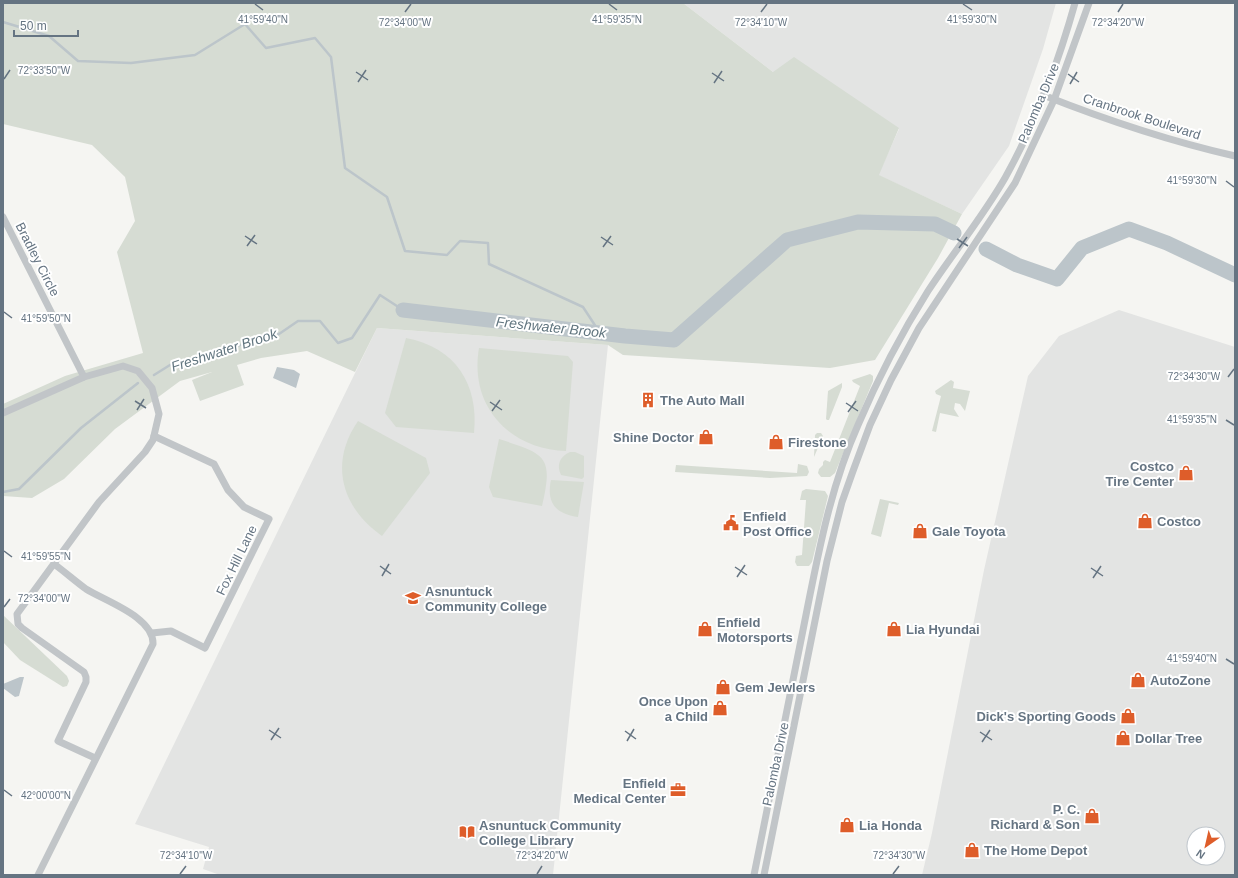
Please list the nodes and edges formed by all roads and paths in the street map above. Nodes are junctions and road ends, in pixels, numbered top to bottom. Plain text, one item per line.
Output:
1 (1075, 3) edge
2 (1089, 3) edge
3 (1044, 95) junction
4 (1054, 100) junction
5 (1235, 156) edge
6 (990, 201) junction
7 (999, 208) junction
8 (3, 217) edge
9 (886, 365) junction
10 (896, 370) junction
11 (84, 377) junction
12 (3, 413) edge
13 (154, 436) junction
14 (836, 485) junction
15 (847, 487) junction
16 (54, 564) junction
17 (152, 633) junction
18 (809, 657) junction
19 (796, 664) junction
20 (94, 758) junction
21 (38, 875) edge
22 (754, 875) edge
23 (764, 875) edge

1 - 3 street, Palomba Drive
2 - 4 street, Palomba Drive
3 - 4 street, Cranbrook Boulevard
3 - 6 street, Palomba Drive
4 - 5 street, Cranbrook Boulevard
4 - 7 street, Palomba Drive
6 - 7 street
6 - 9 street, Palomba Drive
7 - 10 street, Palomba Drive
8 - 11 street, Bradley Circle
9 - 10 street
9 - 14 street, Palomba Drive
10 - 15 street, Palomba Drive
11 - 12 street
11 - 13 street
13 - 16 street
13 - 17 street, Fox Hill Lane
14 - 15 street
14 - 19 street, Palomba Drive
15 - 18 street, Palomba Drive
16 - 17 street
16 - 20 street
17 - 20 street
18 - 19 street
18 - 23 street, Palomba Drive
19 - 22 street, Palomba Drive
20 - 21 street

